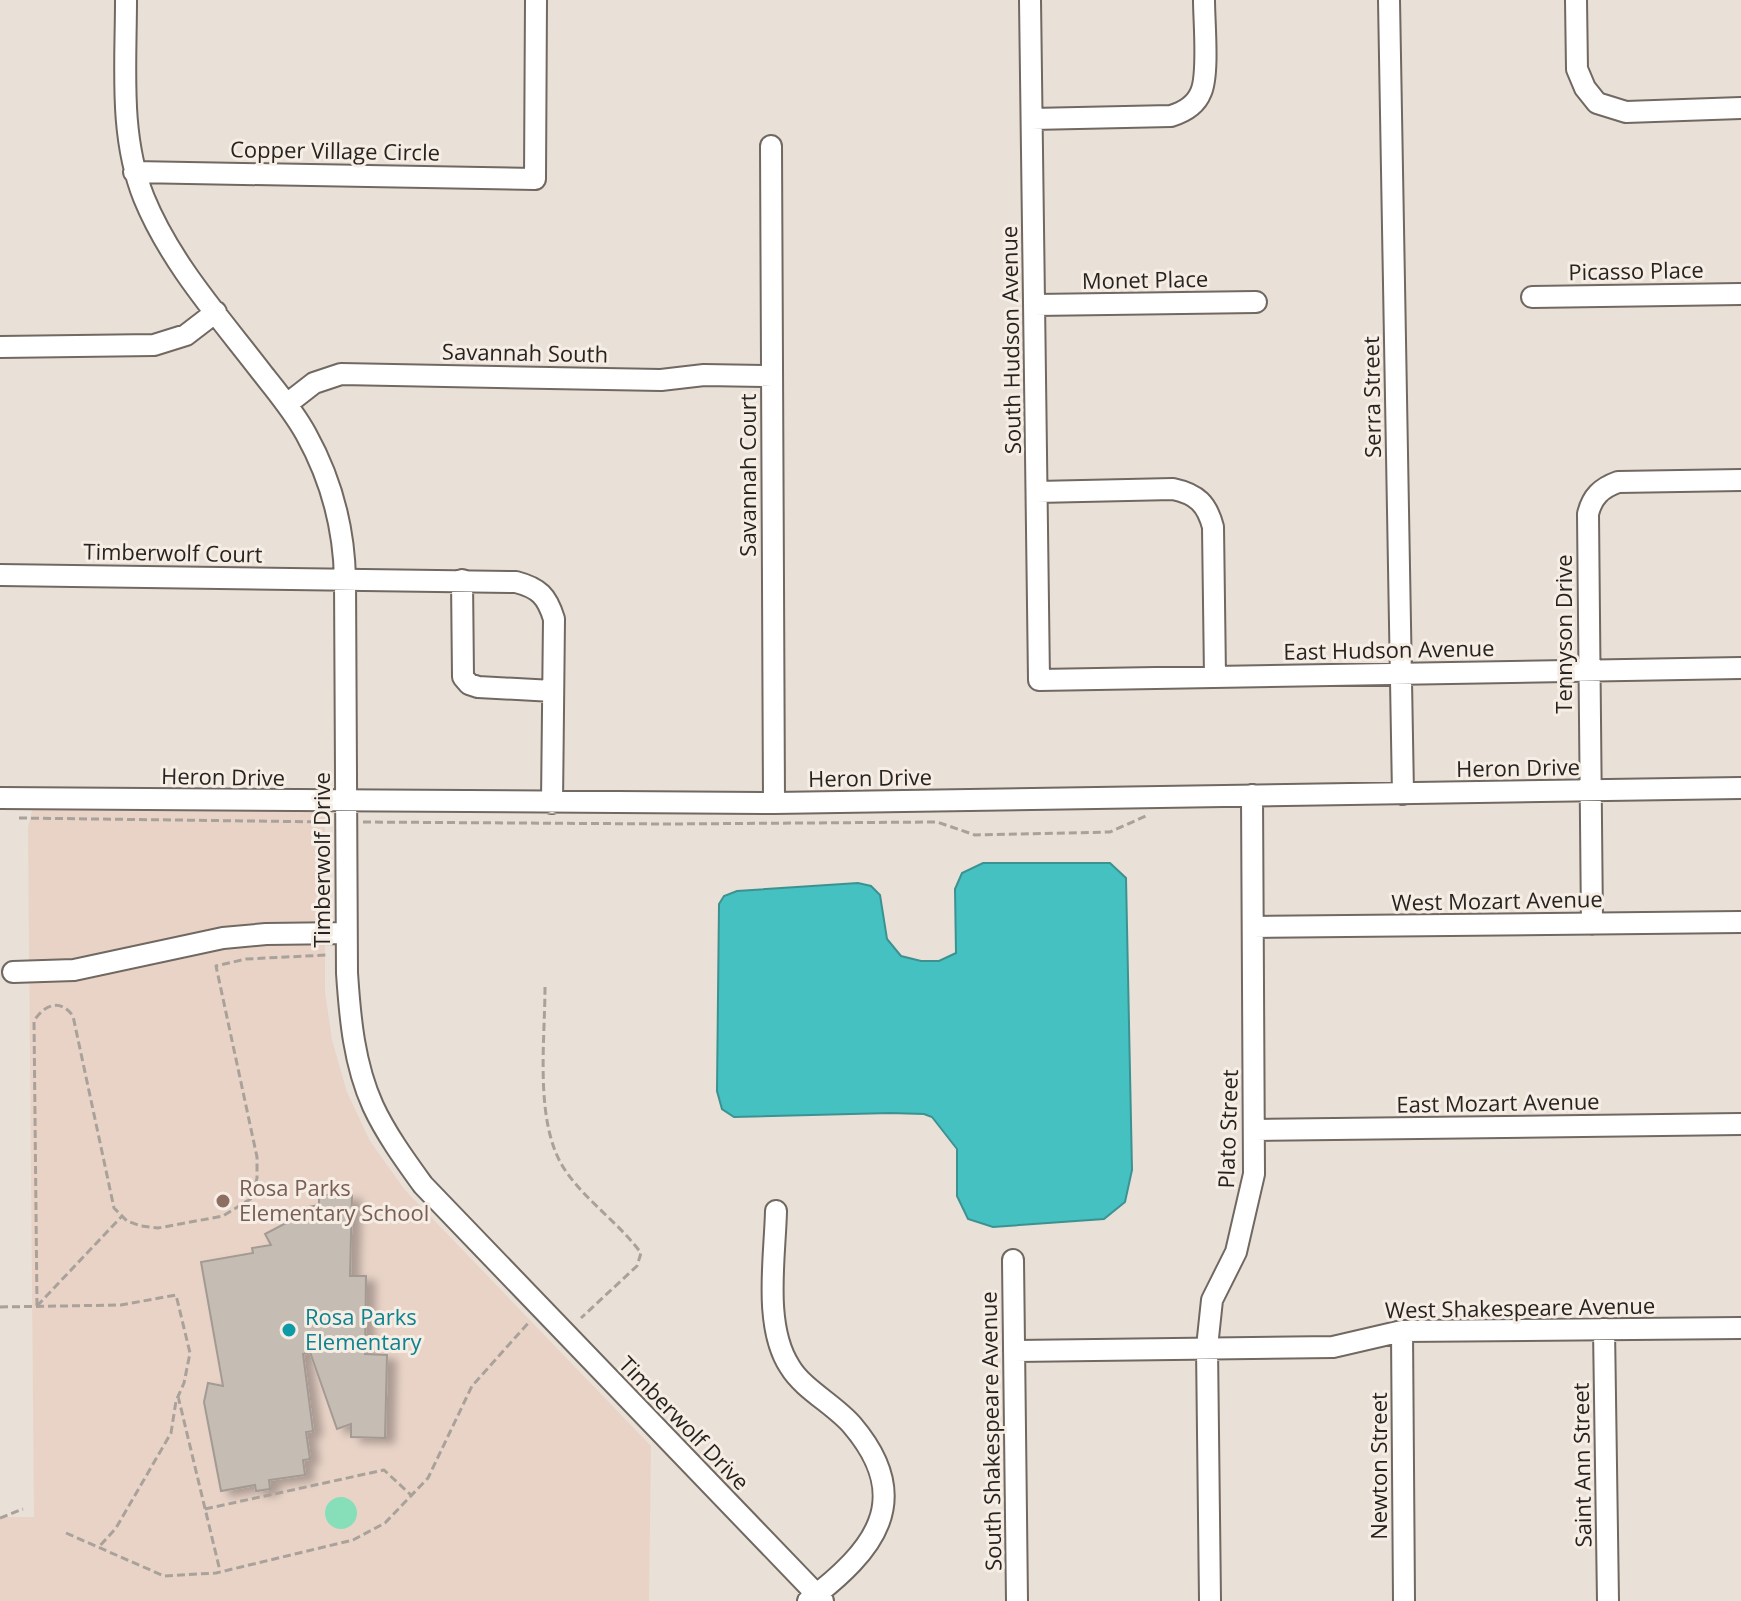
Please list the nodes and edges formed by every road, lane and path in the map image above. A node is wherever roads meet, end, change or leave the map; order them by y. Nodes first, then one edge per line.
1 (126, 0) edge
2 (536, 0) edge
3 (1030, 0) edge
4 (1204, 0) edge
5 (1389, 0) edge
6 (1576, 0) edge
7 (1741, 108) edge
8 (1032, 119) junction
9 (771, 146) dead end
10 (134, 172) junction
11 (1741, 294) edge
12 (1532, 297) dead end
13 (1256, 302) dead end
14 (1035, 305) junction
15 (216, 312) junction
16 (0, 347) edge
17 (772, 376) junction
18 (287, 404) junction
19 (1741, 480) edge
20 (1037, 492) junction
21 (0, 575) edge
22 (345, 579) junction
23 (462, 580) junction
24 (1741, 668) edge
25 (1588, 671) junction
26 (1401, 674) junction
27 (1215, 677) junction
28 (1039, 680) joint
29 (553, 691) junction
30 (1741, 788) edge
31 (1589, 790) junction
32 (1403, 794) junction
33 (1252, 795) junction
34 (0, 798) edge
35 (346, 802) junction
36 (552, 803) junction
37 (774, 803) junction
38 (12, 818) dead end
39 (327, 822) dead end
40 (1741, 922) edge
41 (1592, 924) junction
42 (1253, 927) junction
43 (346, 933) junction
44 (327, 955) dead end
45 (13, 972) dead end
46 (545, 987) dead end
47 (1741, 1124) edge
48 (1256, 1130) junction
49 (776, 1211) dead end
50 (122, 1216) junction
51 (1013, 1260) dead end
52 (37, 1306) junction
53 (0, 1307) edge
54 (581, 1318) dead end
55 (531, 1319) dead end
56 (1741, 1328) edge
57 (1604, 1329) junction
58 (1402, 1331) junction
59 (1207, 1347) junction
60 (1014, 1351) junction
61 (178, 1396) junction
62 (412, 1496) junction
63 (23, 1509) dead end
64 (205, 1509) junction
65 (0, 1518) edge
66 (66, 1533) dead end
67 (98, 1548) junction
68 (220, 1572) junction
69 (816, 1599) edge
70 (1017, 1601) edge
71 (1210, 1601) edge
72 (1404, 1601) edge
73 (1608, 1601) edge

1 - 10 street, Timberwolf Drive
2 - 10 street, Copper Village Circle
3 - 8 street, South Hudson Avenue
4 - 8 street
5 - 26 street, Serra Street
6 - 7 street
8 - 14 street, South Hudson Avenue
9 - 17 street, Savannah Court
10 - 15 street, Timberwolf Drive
11 - 12 street, Picasso Place
13 - 14 street, Monet Place
14 - 20 street, South Hudson Avenue
15 - 16 street
15 - 18 street, Timberwolf Drive
17 - 18 street, Savannah South
17 - 37 street, Savannah Court
18 - 22 street, Timberwolf Drive
19 - 25 street, Tennyson Drive
20 - 27 street
20 - 28 street, South Hudson Avenue
21 - 22 street, Timberwolf Court
22 - 23 street, Timberwolf Court
22 - 35 street, Timberwolf Drive
23 - 29 street, Timberwolf Court
23 - 29 street
24 - 25 street, East Hudson Avenue
25 - 26 street, East Hudson Avenue
25 - 31 street, Tennyson Drive
26 - 27 street, East Hudson Avenue
26 - 32 street, Serra Street
27 - 28 street, East Hudson Avenue
29 - 36 street
30 - 31 street, Heron Drive
31 - 32 street, Heron Drive
31 - 41 street, Tennyson Drive
32 - 33 street, Heron Drive
33 - 37 street, Heron Drive
33 - 42 street, Plato Street
34 - 35 street, Heron Drive
35 - 36 street, Heron Drive
35 - 43 street, Timberwolf Drive
36 - 37 street, Heron Drive
38 - 39 path
40 - 41 street, West Mozart Avenue
41 - 42 street, West Mozart Avenue
42 - 48 street, Plato Street
43 - 45 street
43 - 69 street, Timberwolf Drive
44 - 50 path
46 - 54 path
47 - 48 street, East Mozart Avenue
48 - 59 street, Plato Street
49 - 69 street
50 - 52 path
50 - 52 path
51 - 60 street, South Shakespeare Avenue
52 - 53 path
52 - 61 path
55 - 62 path
56 - 57 street, West Shakespeare Avenue
57 - 58 street, West Shakespeare Avenue
57 - 73 street, Saint Ann Street
58 - 59 street, West Shakespeare Avenue
58 - 72 street, Newton Street
59 - 60 street, West Shakespeare Avenue
59 - 71 street, Plato Street
60 - 70 street, South Shakespeare Avenue
61 - 64 path
61 - 67 path
62 - 64 path
62 - 68 path
63 - 65 path
64 - 68 path
66 - 67 path
67 - 68 path

